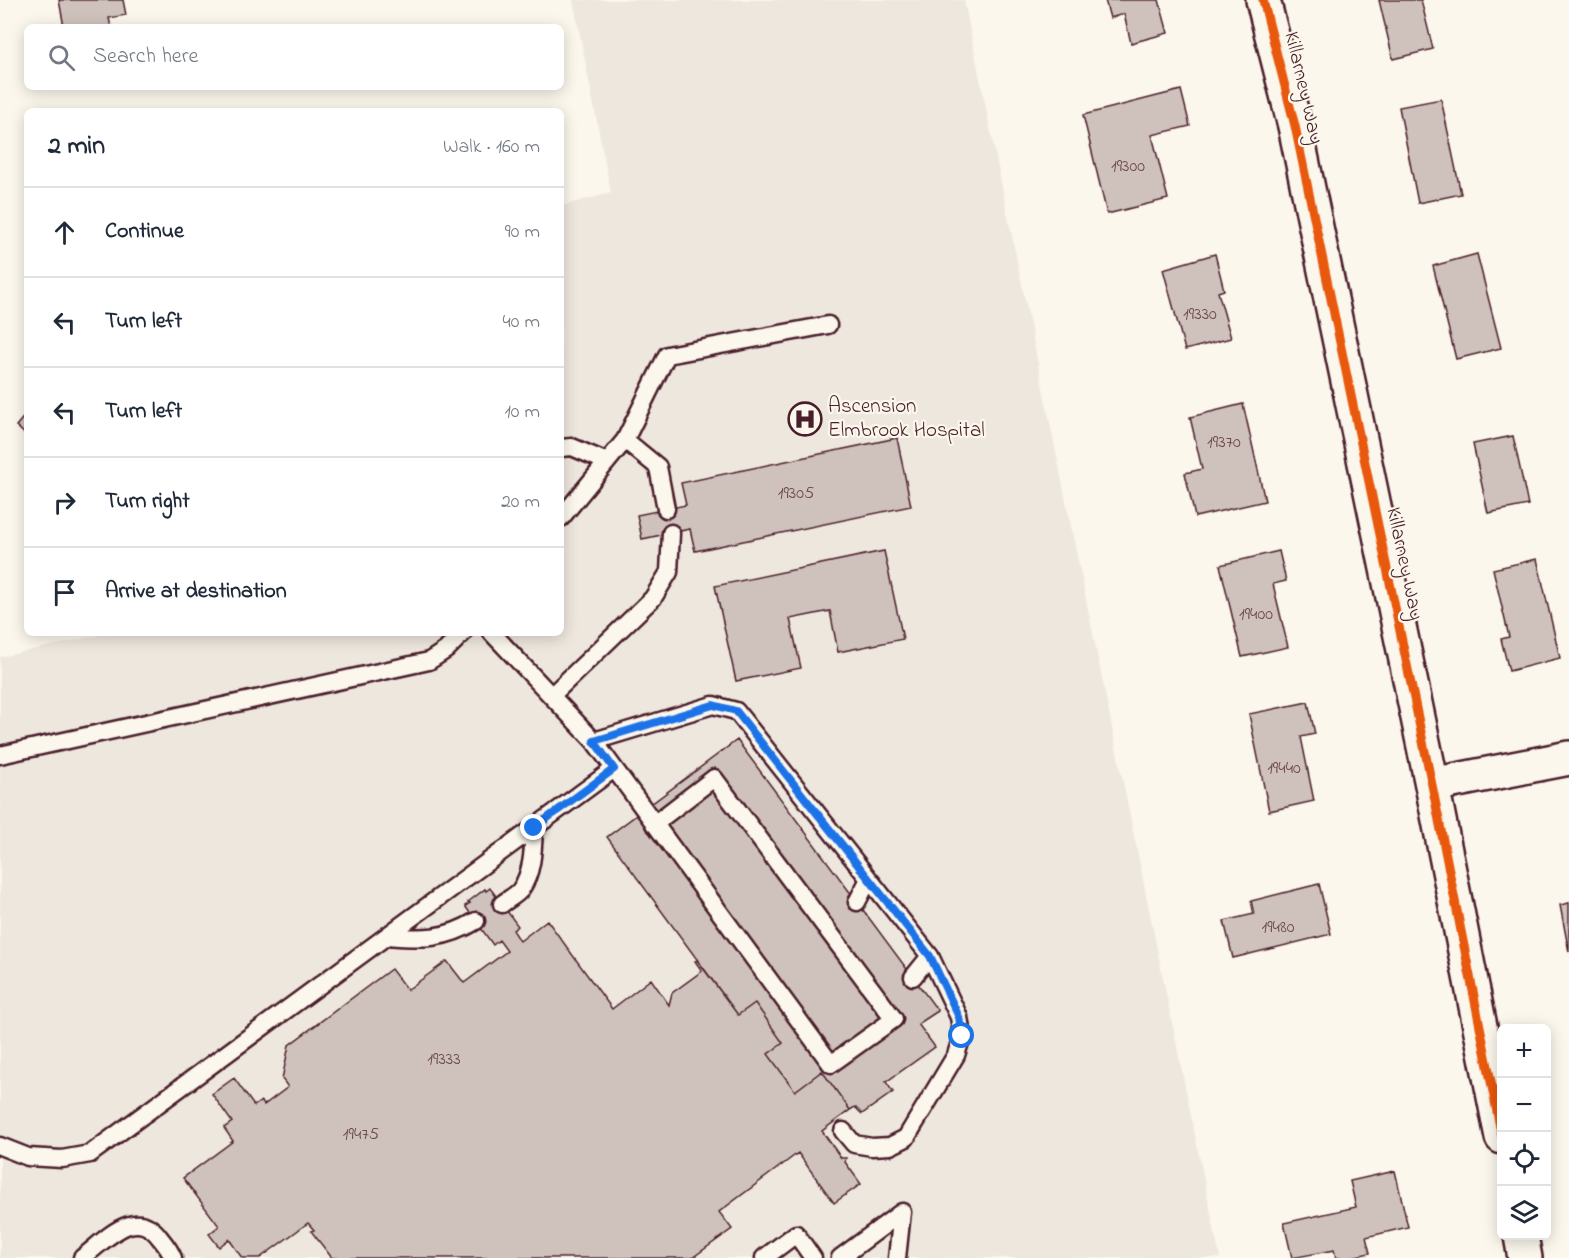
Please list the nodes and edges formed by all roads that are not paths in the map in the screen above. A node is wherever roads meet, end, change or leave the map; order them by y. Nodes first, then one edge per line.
1 (1263, 0) edge
2 (828, 325) dead end
3 (625, 440) junction
4 (564, 448) edge
5 (607, 462) junction
6 (666, 509) dead end
7 (564, 514) edge
8 (671, 533) dead end
9 (460, 636) edge
10 (495, 636) edge
11 (551, 696) junction
12 (594, 741) junction
13 (0, 755) edge
14 (1569, 758) edge
15 (614, 769) junction
16 (1432, 785) junction
17 (654, 824) junction
18 (534, 828) junction
19 (869, 879) junction
20 (857, 902) dead end
21 (502, 904) dead end
22 (476, 921) dead end
23 (387, 936) junction
24 (930, 956) junction
25 (913, 977) dead end
26 (843, 1131) dead end
27 (1501, 1132) edge
28 (0, 1146) edge
29 (1522, 1240) edge
30 (82, 1258) edge
31 (173, 1258) edge
32 (764, 1258) edge
33 (813, 1258) edge
34 (840, 1258) edge
35 (897, 1258) edge
36 (1526, 1258) edge

1 - 16 street, Killarney Way
2 - 3 lane
3 - 5 lane
3 - 6 lane
4 - 5 lane
5 - 7 lane
8 - 11 lane
9 - 13 lane
10 - 11 lane
11 - 12 lane
12 - 15 lane
12 - 19 lane
14 - 16 street
15 - 17 lane
15 - 18 lane
16 - 27 street, Killarney Way
17 - 17 lane
18 - 21 lane
18 - 23 lane
19 - 20 lane
19 - 24 lane
22 - 23 lane
23 - 28 lane
24 - 25 lane
24 - 26 lane
29 - 36 street
30 - 31 lane
32 - 33 lane
34 - 35 lane

